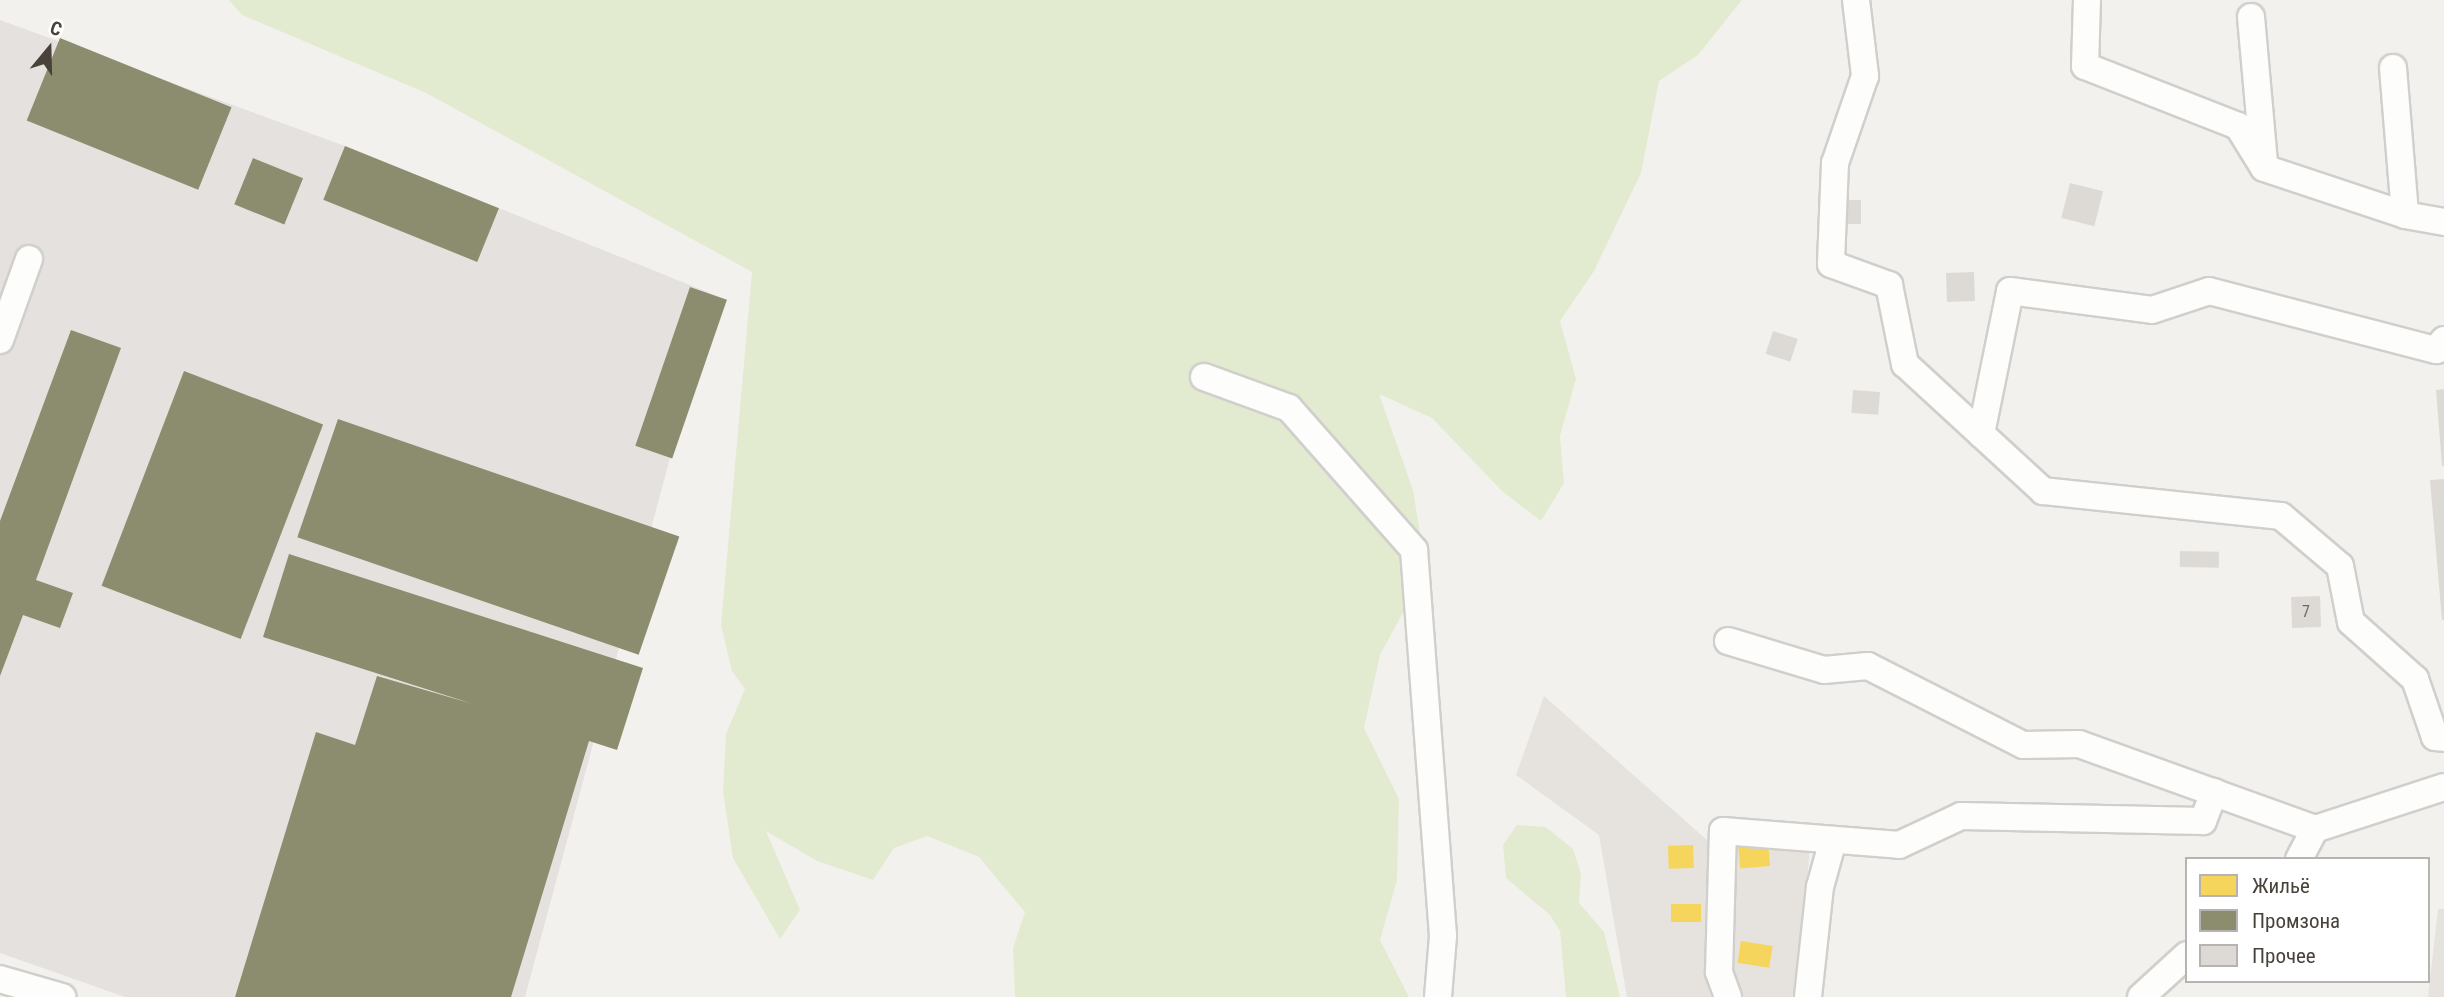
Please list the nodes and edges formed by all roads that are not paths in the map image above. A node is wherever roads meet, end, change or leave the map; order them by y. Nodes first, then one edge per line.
1 (1856, 0) edge
2 (2087, 0) edge
3 (2251, 17) dead end
4 (2393, 68) dead end
5 (2264, 167) junction
6 (2406, 215) junction
7 (2444, 222) edge
8 (29, 259) dead end
9 (0, 340) edge
10 (2444, 340) edge
11 (1203, 377) dead end
12 (1981, 434) junction
13 (1728, 641) dead end
14 (2444, 738) edge
15 (2444, 788) edge
16 (2214, 792) junction
17 (2315, 829) junction
18 (1833, 840) junction
19 (2299, 857) edge
20 (2185, 957) edge
21 (0, 979) edge
22 (62, 997) edge
23 (1438, 997) edge
24 (1728, 997) edge
25 (1808, 997) edge
26 (2141, 997) edge

1 - 12 street
2 - 5 street
3 - 5 street
4 - 6 street
5 - 6 street
6 - 7 street
8 - 9 street
10 - 12 street
11 - 23 street
12 - 14 street
13 - 16 street
15 - 17 street
16 - 17 street
16 - 18 street
17 - 19 street
18 - 24 street
18 - 25 street
20 - 26 street
21 - 22 street

